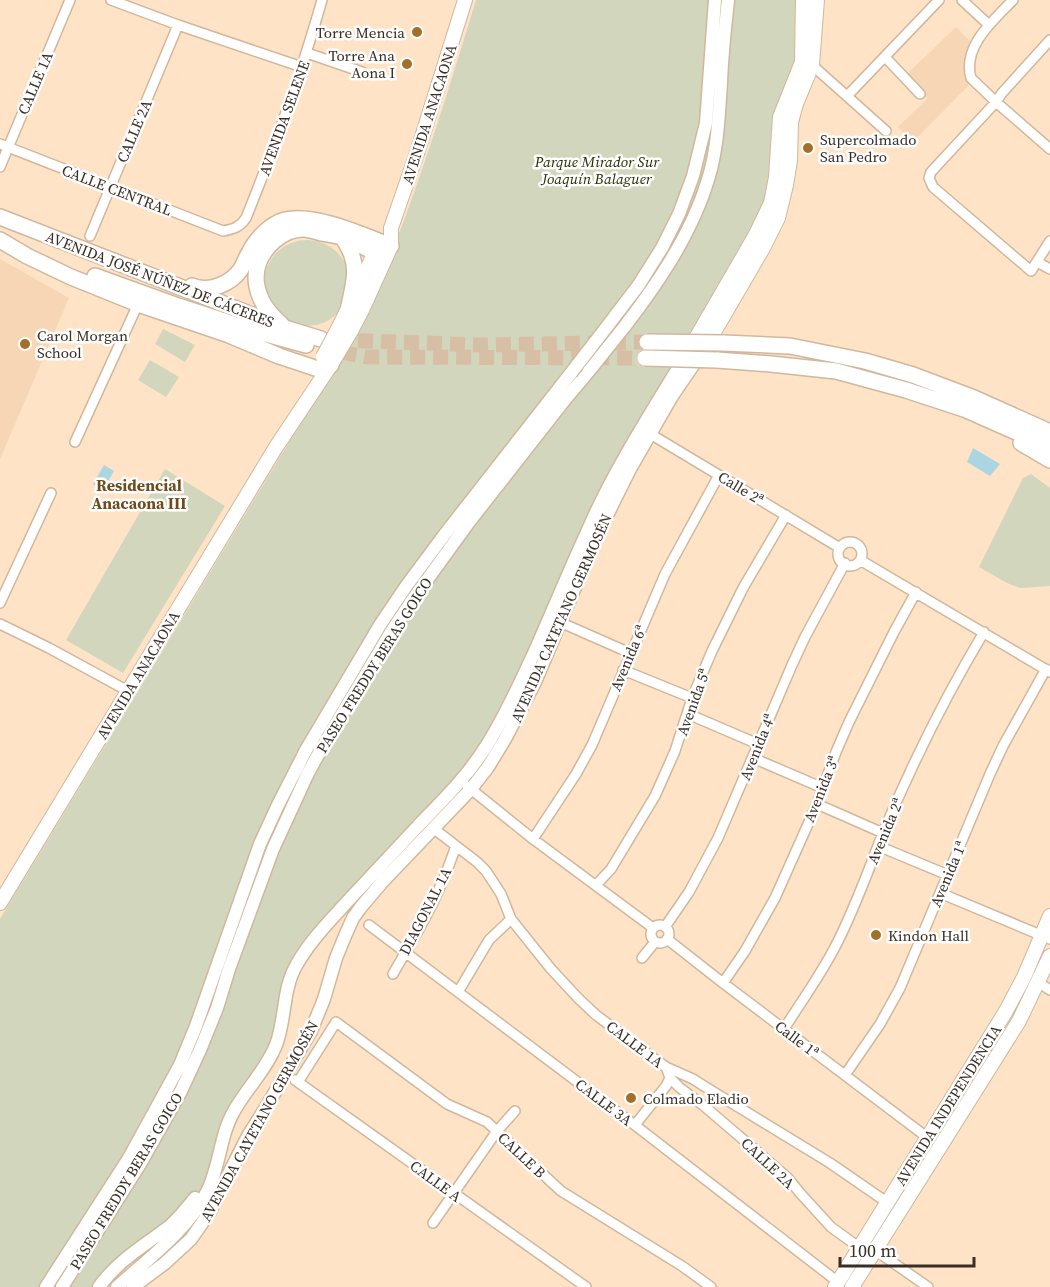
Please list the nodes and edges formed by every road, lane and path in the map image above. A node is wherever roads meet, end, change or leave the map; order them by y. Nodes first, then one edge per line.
1 (70, 0) edge
2 (111, 0) edge
3 (322, 0) edge
4 (465, 0) edge
5 (715, 0) edge
6 (728, 0) edge
7 (803, 0) edge
8 (817, 0) edge
9 (939, 0) edge
10 (962, 0) edge
11 (1013, 0) edge
12 (989, 25) junction
13 (178, 26) junction
14 (1050, 40) edge
15 (307, 53) junction
16 (885, 57) junction
17 (812, 65) junction
18 (302, 67) junction
19 (362, 72) dead end
20 (920, 94) dead end
21 (848, 95) junction
22 (996, 102) junction
23 (886, 131) dead end
24 (4, 146) edge
25 (1050, 149) edge
26 (0, 166) edge
27 (111, 187) junction
28 (1, 220) edge
29 (234, 229) joint
30 (90, 236) dead end
31 (343, 237) junction
32 (0, 240) edge
33 (1050, 241) edge
34 (383, 249) junction
35 (1036, 262) junction
36 (1050, 269) edge
37 (135, 270) junction
38 (138, 304) junction
39 (349, 306) junction
40 (346, 328) junction
41 (288, 329) junction
42 (647, 342) tunnel mouth
43 (695, 352) junction
44 (324, 357) junction
45 (645, 358) tunnel mouth
46 (974, 398) junction
47 (964, 409) junction
48 (1050, 422) edge
49 (646, 432) junction
50 (1050, 432) edge
51 (75, 442) dead end
52 (1050, 447) edge
53 (1050, 460) edge
54 (719, 475) junction
55 (51, 493) dead end
56 (786, 515) junction
57 (840, 548) junction
58 (860, 560) junction
59 (845, 563) junction
60 (916, 592) junction
61 (0, 603) edge
62 (555, 620) junction
63 (0, 624) edge
64 (984, 632) junction
65 (630, 652) junction
66 (623, 670) junction
67 (1048, 670) edge
68 (128, 691) junction
69 (692, 698) junction
70 (688, 714) junction
71 (758, 744) junction
72 (753, 758) junction
73 (461, 781) junction
74 (823, 788) junction
75 (471, 789) junction
76 (817, 804) junction
77 (433, 828) junction
78 (883, 833) junction
79 (533, 839) junction
80 (456, 846) junction
81 (878, 846) junction
82 (948, 875) junction
83 (596, 885) junction
84 (940, 894) junction
85 (0, 903) edge
86 (1050, 916) edge
87 (511, 919) junction
88 (369, 925) dead end
89 (665, 927) junction
90 (653, 928) junction
91 (1046, 937) edge
92 (667, 939) junction
93 (655, 942) junction
94 (405, 951) junction
95 (1050, 956) edge
96 (642, 958) dead end
97 (393, 974) dead end
98 (723, 983) junction
99 (1044, 986) edge
100 (458, 992) junction
101 (784, 1029) junction
102 (666, 1067) junction
103 (285, 1074) junction
104 (845, 1075) junction
105 (670, 1078) junction
106 (298, 1082) junction
107 (515, 1111) dead end
108 (636, 1126) junction
109 (497, 1131) junction
110 (928, 1138) junction
111 (219, 1158) junction
112 (454, 1194) junction
113 (888, 1203) junction
114 (433, 1223) dead end
115 (860, 1248) junction
116 (875, 1250) junction
117 (837, 1284) edge
118 (46, 1287) edge
119 (62, 1287) edge
120 (99, 1287) edge
121 (117, 1287) edge
122 (133, 1287) edge
123 (586, 1287) edge
124 (711, 1287) edge
125 (852, 1287) edge
126 (928, 1287) edge

1 - 24 street, CALLE 1A
2 - 13 street
3 - 15 street, AVENIDA SELENE
4 - 34 main road, AVENIDA ANACAONA
5 - 118 street, PASEO FREDDY BERAS GOICO, bridge
6 - 119 street, PASEO FREDDY BERAS GOICO, bridge
7 - 43 main road
8 - 17 main road
9 - 16 street
10 - 12 street
11 - 12 street
12 - 22 street
13 - 18 street
13 - 27 street, CALLE 2A
14 - 22 street
15 - 18 street, AVENIDA SELENE
15 - 19 street
16 - 20 street
16 - 21 street
17 - 21 street
17 - 43 main road
18 - 29 street, AVENIDA SELENE
21 - 23 street
22 - 25 street
22 - 35 street
24 - 26 street, CALLE 1A
24 - 27 street, CALLE CENTRAL
27 - 29 street, CALLE CENTRAL
27 - 30 street, CALLE 2A
28 - 37 main road, AVENIDA JOSÉ NÚÑEZ DE CÁCERES
31 - 34 main road
31 - 39 main road
31 - 41 main road
32 - 38 main road
32 - 44 main road, AVENIDA JOSÉ NÚÑEZ DE CÁCERES
33 - 35 street
34 - 37 main road
34 - 39 main road, AVENIDA ANACAONA
34 - 40 main road, AVENIDA ANACAONA
35 - 36 street
37 - 41 main road, AVENIDA JOSÉ NÚÑEZ DE CÁCERES
38 - 44 main road
38 - 51 street
39 - 40 main road, AVENIDA ANACAONA
40 - 44 main road, AVENIDA ANACAONA, bridge
41 - 44 main road, AVENIDA JOSÉ NÚÑEZ DE CÁCERES
42 - 46 main road, bridge
43 - 49 street, AVENIDA CAYETANO GERMOSÉN
44 - 68 main road, AVENIDA ANACAONA
45 - 47 main road, bridge
46 - 48 main road
46 - 50 main road
47 - 52 main road
47 - 53 main road
49 - 54 street, Calle 2ª
49 - 62 street, AVENIDA CAYETANO GERMOSÉN
54 - 56 street, Calle 2ª
54 - 65 street, Avenida 6ª
55 - 61 street
56 - 57 street, Calle 2ª
56 - 69 street, Avenida 5ª
57 - 58 street
57 - 59 street
58 - 59 street
58 - 60 street
59 - 71 street, Avenida 4ª
60 - 64 street
60 - 74 street, Avenida 3ª
62 - 65 street
62 - 73 street, AVENIDA CAYETANO GERMOSÉN
62 - 75 street, AVENIDA CAYETANO GERMOSÉN
63 - 68 street
64 - 67 street
64 - 78 street, Avenida 2ª
65 - 66 street, Avenida 6ª
66 - 69 street
66 - 79 street, Avenida 6ª
67 - 82 street, Avenida 1ª
68 - 85 main road, AVENIDA ANACAONA
69 - 70 street, Avenida 5ª
70 - 71 street
70 - 83 street, Avenida 5ª
71 - 72 street, Avenida 4ª
72 - 74 street
72 - 89 street, Avenida 4ª
73 - 75 street
73 - 111 street, AVENIDA CAYETANO GERMOSÉN
74 - 76 street, Avenida 3ª
75 - 77 street, AVENIDA CAYETANO GERMOSÉN
75 - 79 street
76 - 78 street
76 - 98 street, Avenida 3ª
77 - 80 street, CALLE 1A
77 - 103 street, AVENIDA CAYETANO GERMOSÉN
78 - 81 street, Avenida 2ª
79 - 83 street
80 - 87 street, CALLE 1A
80 - 94 street, DIAGONAL 1A
81 - 82 street
81 - 101 street, Avenida 2ª
82 - 84 street, Avenida 1ª
83 - 90 street
84 - 91 street
84 - 104 street, Avenida 1ª
86 - 91 main road, AVENIDA INDEPENDENCIA
87 - 100 street
87 - 102 street, CALLE 1A
88 - 94 street, CALLE 3A
89 - 90 street
89 - 92 street
90 - 93 street
91 - 110 main road, AVENIDA INDEPENDENCIA
92 - 93 street
92 - 98 street, Calle 1ª
93 - 96 street
94 - 97 street, DIAGONAL 1A
94 - 100 street, CALLE 3A
95 - 99 main road, AVENIDA INDEPENDENCIA
98 - 101 street, Calle 1ª
99 - 116 main road, AVENIDA INDEPENDENCIA
100 - 108 street, CALLE 3A
101 - 104 street, Calle 1ª
102 - 105 street, CALLE 2A
102 - 113 street, CALLE 1A
103 - 106 street, CALLE A
103 - 122 street, AVENIDA CAYETANO GERMOSÉN
104 - 110 street, Calle 1ª
105 - 108 street
105 - 115 street, CALLE 2A
106 - 109 street, CALLE B
106 - 112 street, CALLE A
107 - 109 street
108 - 117 street, CALLE 3A
109 - 112 street
109 - 124 street, CALLE B
110 - 113 main road, AVENIDA INDEPENDENCIA
111 - 120 street, AVENIDA CAYETANO GERMOSÉN
111 - 121 street, AVENIDA CAYETANO GERMOSÉN
112 - 114 street
112 - 123 street, CALLE A
113 - 115 main road, AVENIDA INDEPENDENCIA
115 - 116 street, CALLE 2A
115 - 117 main road, AVENIDA INDEPENDENCIA
116 - 125 main road, AVENIDA INDEPENDENCIA
116 - 126 street

